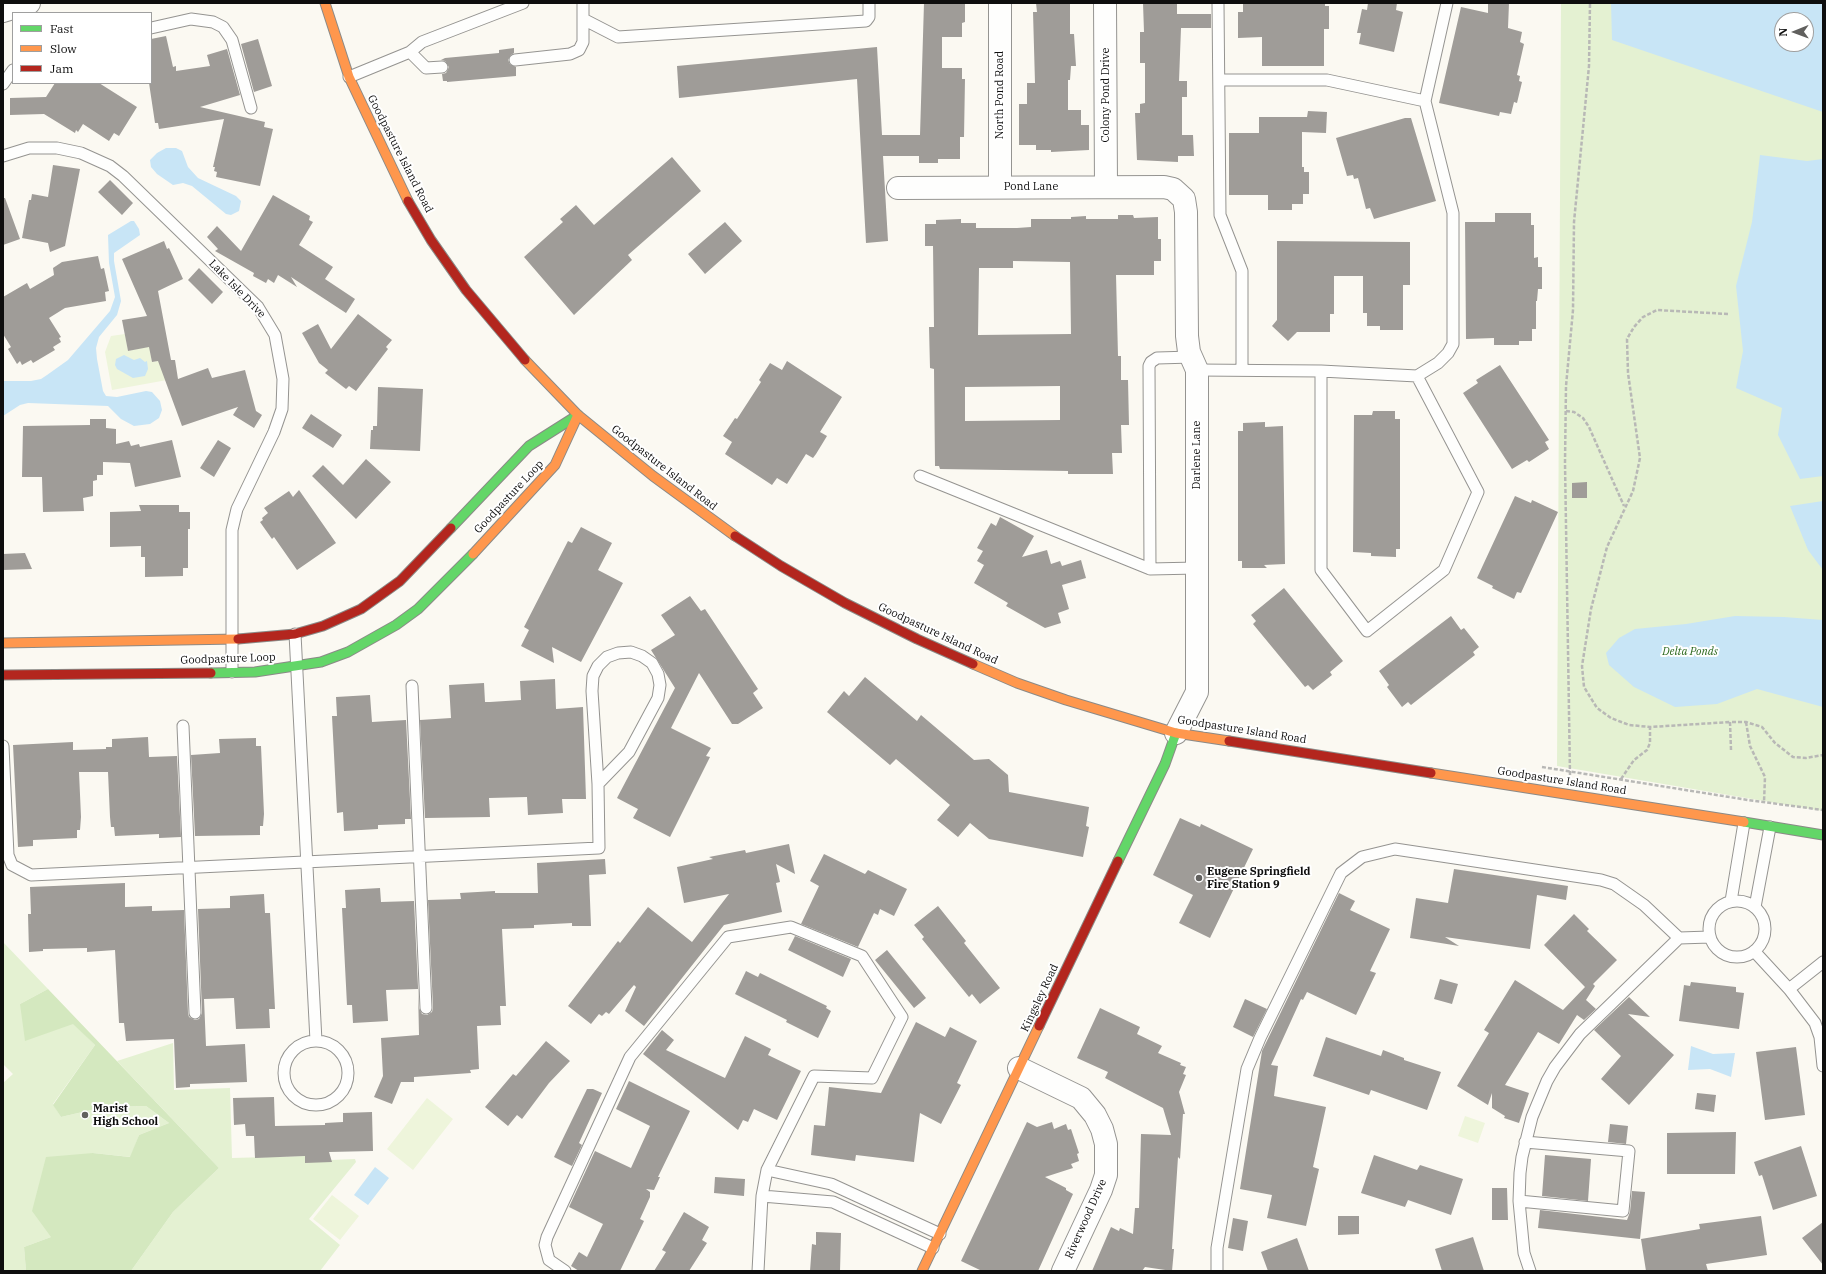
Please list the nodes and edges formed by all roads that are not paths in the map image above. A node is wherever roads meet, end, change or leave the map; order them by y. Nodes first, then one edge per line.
1 (29, 3) edge
2 (325, 3) edge
3 (523, 3) edge
4 (583, 3) edge
5 (869, 3) edge
6 (1000, 3) edge
7 (1105, 3) edge
8 (1218, 3) edge
9 (1447, 3) edge
10 (3, 11) edge
11 (583, 19) junction
12 (152, 28) edge
13 (410, 52) junction
14 (515, 60) dead end
15 (442, 67) dead end
16 (12, 71) edge
17 (349, 77) junction
18 (1218, 80) junction
19 (3, 84) edge
20 (1424, 101) junction
21 (251, 108) dead end
22 (3, 154) edge
23 (1000, 187) junction
24 (1106, 187) junction
25 (1164, 187) joint
26 (898, 188) dead end
27 (1194, 363) junction
28 (1242, 370) junction
29 (1321, 371) junction
30 (1417, 376) junction
31 (578, 415) junction
32 (920, 476) dead end
33 (1197, 568) junction
34 (1150, 569) junction
35 (295, 634) junction
36 (232, 640) junction
37 (3, 643) edge
38 (297, 667) junction
39 (232, 672) junction
40 (3, 675) edge
41 (412, 686) dead end
42 (183, 726) dead end
43 (1176, 733) junction
44 (3, 746) edge
45 (598, 784) junction
46 (1744, 823) junction
47 (1770, 828) junction
48 (1823, 835) edge
49 (420, 856) junction
50 (307, 863) junction
51 (190, 868) junction
52 (1731, 901) junction
53 (1755, 907) junction
54 (1710, 937) junction
55 (1679, 938) junction
56 (1754, 951) junction
57 (1823, 962) edge
58 (1789, 989) junction
59 (426, 1008) dead end
60 (195, 1013) dead end
61 (316, 1041) junction
62 (1823, 1066) edge
63 (1020, 1068) junction
64 (1525, 1142) junction
65 (767, 1170) junction
66 (762, 1196) junction
67 (1519, 1201) junction
68 (940, 1234) junction
69 (933, 1248) junction
70 (564, 1271) edge
71 (758, 1271) edge
72 (922, 1271) edge
73 (1063, 1271) edge
74 (1217, 1271) edge
75 (1530, 1271) edge

1 - 10 street
2 - 17 street, Goodpasture Island Road
3 - 13 lane
4 - 11 lane
5 - 11 lane
6 - 23 street, North Pond Road
7 - 24 street, Colony Pond Drive
8 - 18 lane
9 - 20 lane
11 - 14 lane
12 - 21 lane
13 - 15 lane
13 - 17 lane
16 - 19 lane
17 - 31 street, Goodpasture Island Road
18 - 20 lane
18 - 28 lane
20 - 30 lane
22 - 36 lane, Lake Isle Drive
23 - 24 street, Pond Lane
23 - 26 street, Pond Lane
24 - 25 street, Pond Lane
25 - 27 street, Darlene Lane
27 - 28 lane
27 - 33 street, Darlene Lane
27 - 34 lane
28 - 29 lane
29 - 30 lane
29 - 30 lane
31 - 35 street, Goodpasture Loop
31 - 38 street, Goodpasture Loop
31 - 43 street, Goodpasture Island Road
32 - 34 lane
33 - 34 lane
33 - 43 street, Darlene Lane
35 - 36 street, Goodpasture Loop
35 - 38 lane
36 - 37 street, Goodpasture Loop
36 - 39 lane, Lake Isle Drive
38 - 39 street, Goodpasture Loop
38 - 50 lane
39 - 40 street, Goodpasture Loop
41 - 49 lane
42 - 51 lane
43 - 46 street, Goodpasture Island Road
43 - 63 street, Kingsley Road
44 - 51 lane
45 - 45 lane
45 - 49 lane
46 - 47 street, Goodpasture Island Road
46 - 52 lane
47 - 48 street, Goodpasture Island Road
47 - 53 lane
49 - 50 lane
49 - 59 lane
50 - 51 lane
50 - 61 lane
51 - 60 lane
52 - 53 lane
52 - 54 lane
53 - 56 lane
54 - 55 lane
54 - 56 lane
55 - 64 lane
55 - 74 lane
56 - 58 lane
57 - 58 lane
58 - 62 lane
61 - 61 lane
63 - 68 street, Kingsley Road
63 - 73 street, Riverwood Drive
64 - 67 lane
64 - 67 lane
65 - 66 lane
65 - 68 lane
65 - 70 lane
66 - 69 lane
66 - 71 lane
67 - 75 lane
68 - 69 street, Kingsley Road
69 - 72 street, Kingsley Road

